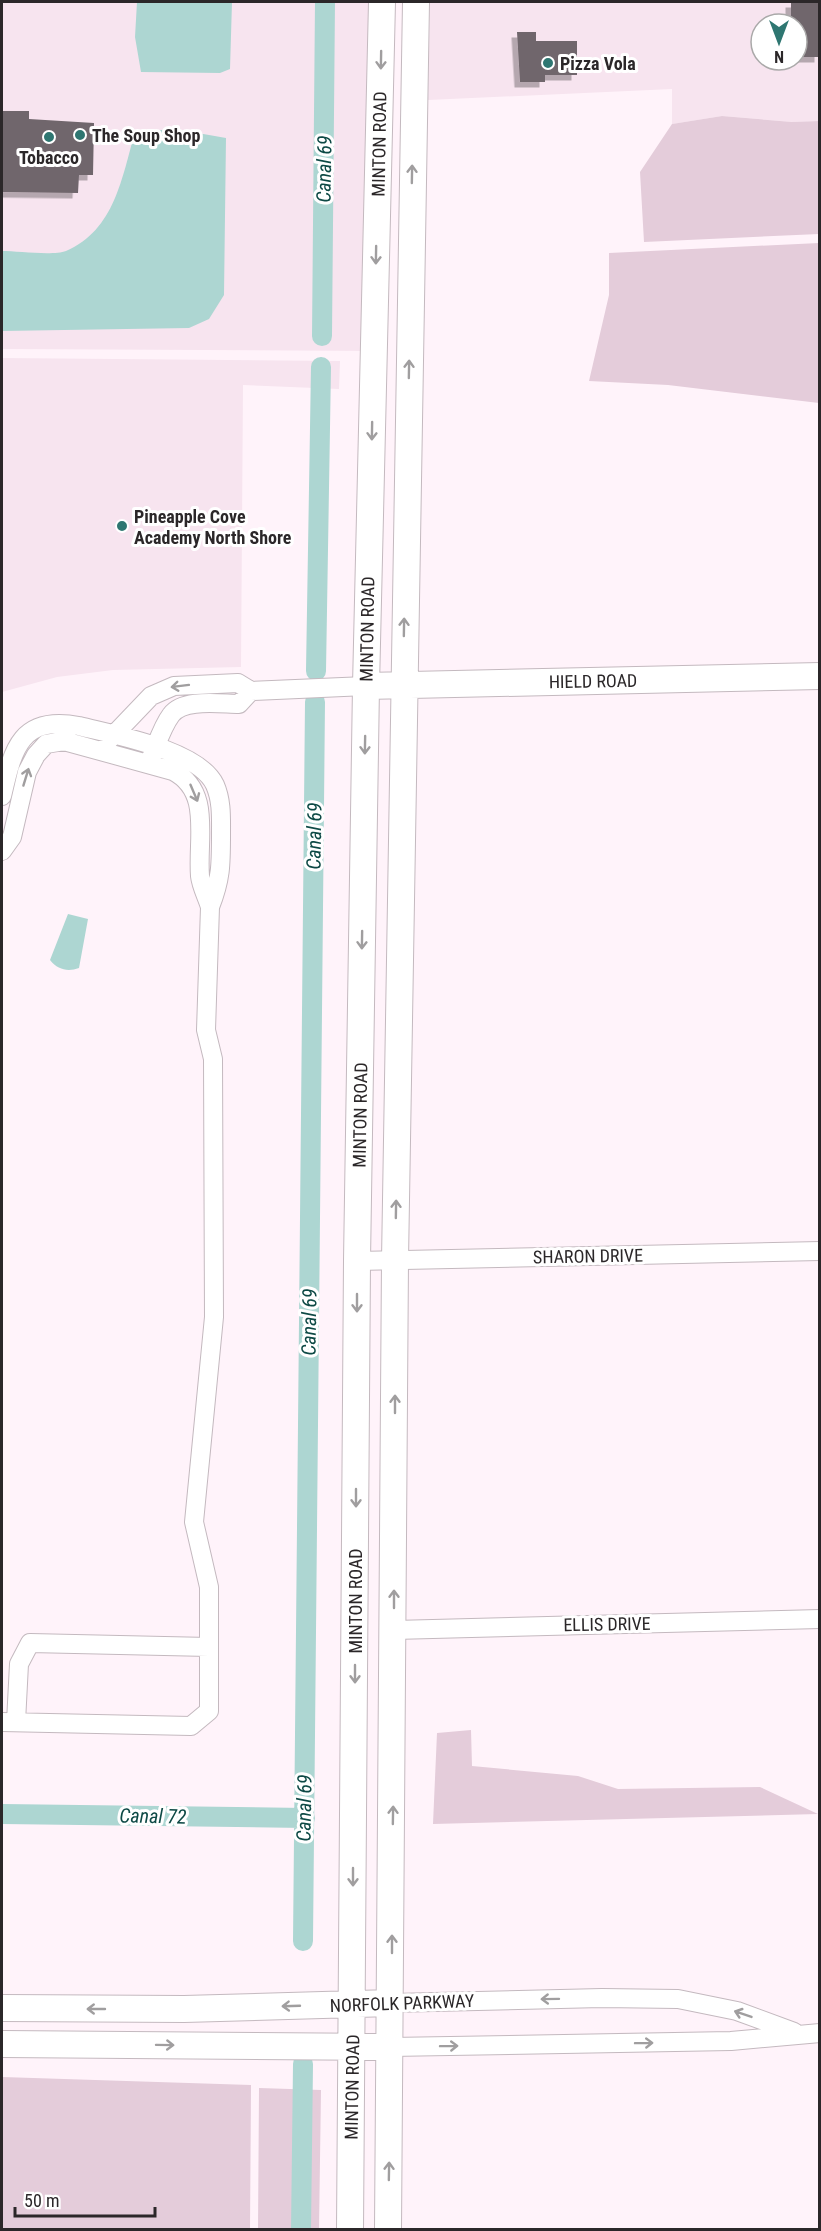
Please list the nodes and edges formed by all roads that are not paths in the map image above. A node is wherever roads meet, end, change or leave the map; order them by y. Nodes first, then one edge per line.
1 (382, 2) edge
2 (416, 2) edge
3 (374, 351) junction
4 (407, 486) junction
5 (819, 676) edge
6 (403, 686) junction
7 (366, 687) junction
8 (251, 691) junction
9 (114, 735) junction
10 (99, 751) junction
11 (152, 757) junction
12 (2, 796) edge
13 (9, 813) edge
14 (2, 851) edge
15 (200, 860) junction
16 (221, 860) junction
17 (210, 907) junction
18 (819, 1251) edge
19 (395, 1260) junction
20 (357, 1261) junction
21 (819, 1619) edge
22 (394, 1629) junction
23 (209, 1647) junction
24 (9, 1722) edge
25 (391, 2003) junction
26 (352, 2004) junction
27 (2, 2008) edge
28 (819, 2033) edge
29 (798, 2034) junction
30 (2, 2044) edge
31 (352, 2047) junction
32 (390, 2047) junction
33 (350, 2229) edge
34 (388, 2229) edge

1 -> 3 main road, MINTON ROAD
4 -> 2 main road, MINTON ROAD
3 - 4 main road
3 -> 7 main road, MINTON ROAD
6 -> 4 main road, MINTON ROAD
5 - 6 main road, HIELD ROAD
6 - 7 main road, HIELD ROAD
19 -> 6 main road, MINTON ROAD
7 - 8 street
7 -> 20 main road, MINTON ROAD
8 -> 9 street
8 - 11 street
9 - 10 street
9 - 11 street
9 - 12 street
10 - 11 street
13 -> 10 street
11 -> 15 street
11 - 16 street
13 - 14 street
15 - 16 street
15 - 17 street
16 - 17 street
17 - 23 street
18 - 19 street, SHARON DRIVE
19 - 20 street, SHARON DRIVE
22 -> 19 main road, MINTON ROAD
20 -> 26 main road, MINTON ROAD
21 - 22 street, ELLIS DRIVE
25 -> 22 main road, MINTON ROAD
23 - 24 street
23 - 24 street
25 - 26 main road, NORFOLK PARKWAY
29 -> 25 street, NORFOLK PARKWAY
25 - 32 main road, MINTON ROAD
26 -> 27 main road, NORFOLK PARKWAY
26 - 31 main road, MINTON ROAD
28 - 29 street, NORFOLK PARKWAY
32 -> 29 street, NORFOLK PARKWAY
30 -> 31 main road, NORFOLK PARKWAY
31 - 32 main road, NORFOLK PARKWAY
31 - 33 main road, MINTON ROAD
34 -> 32 main road, MINTON ROAD

